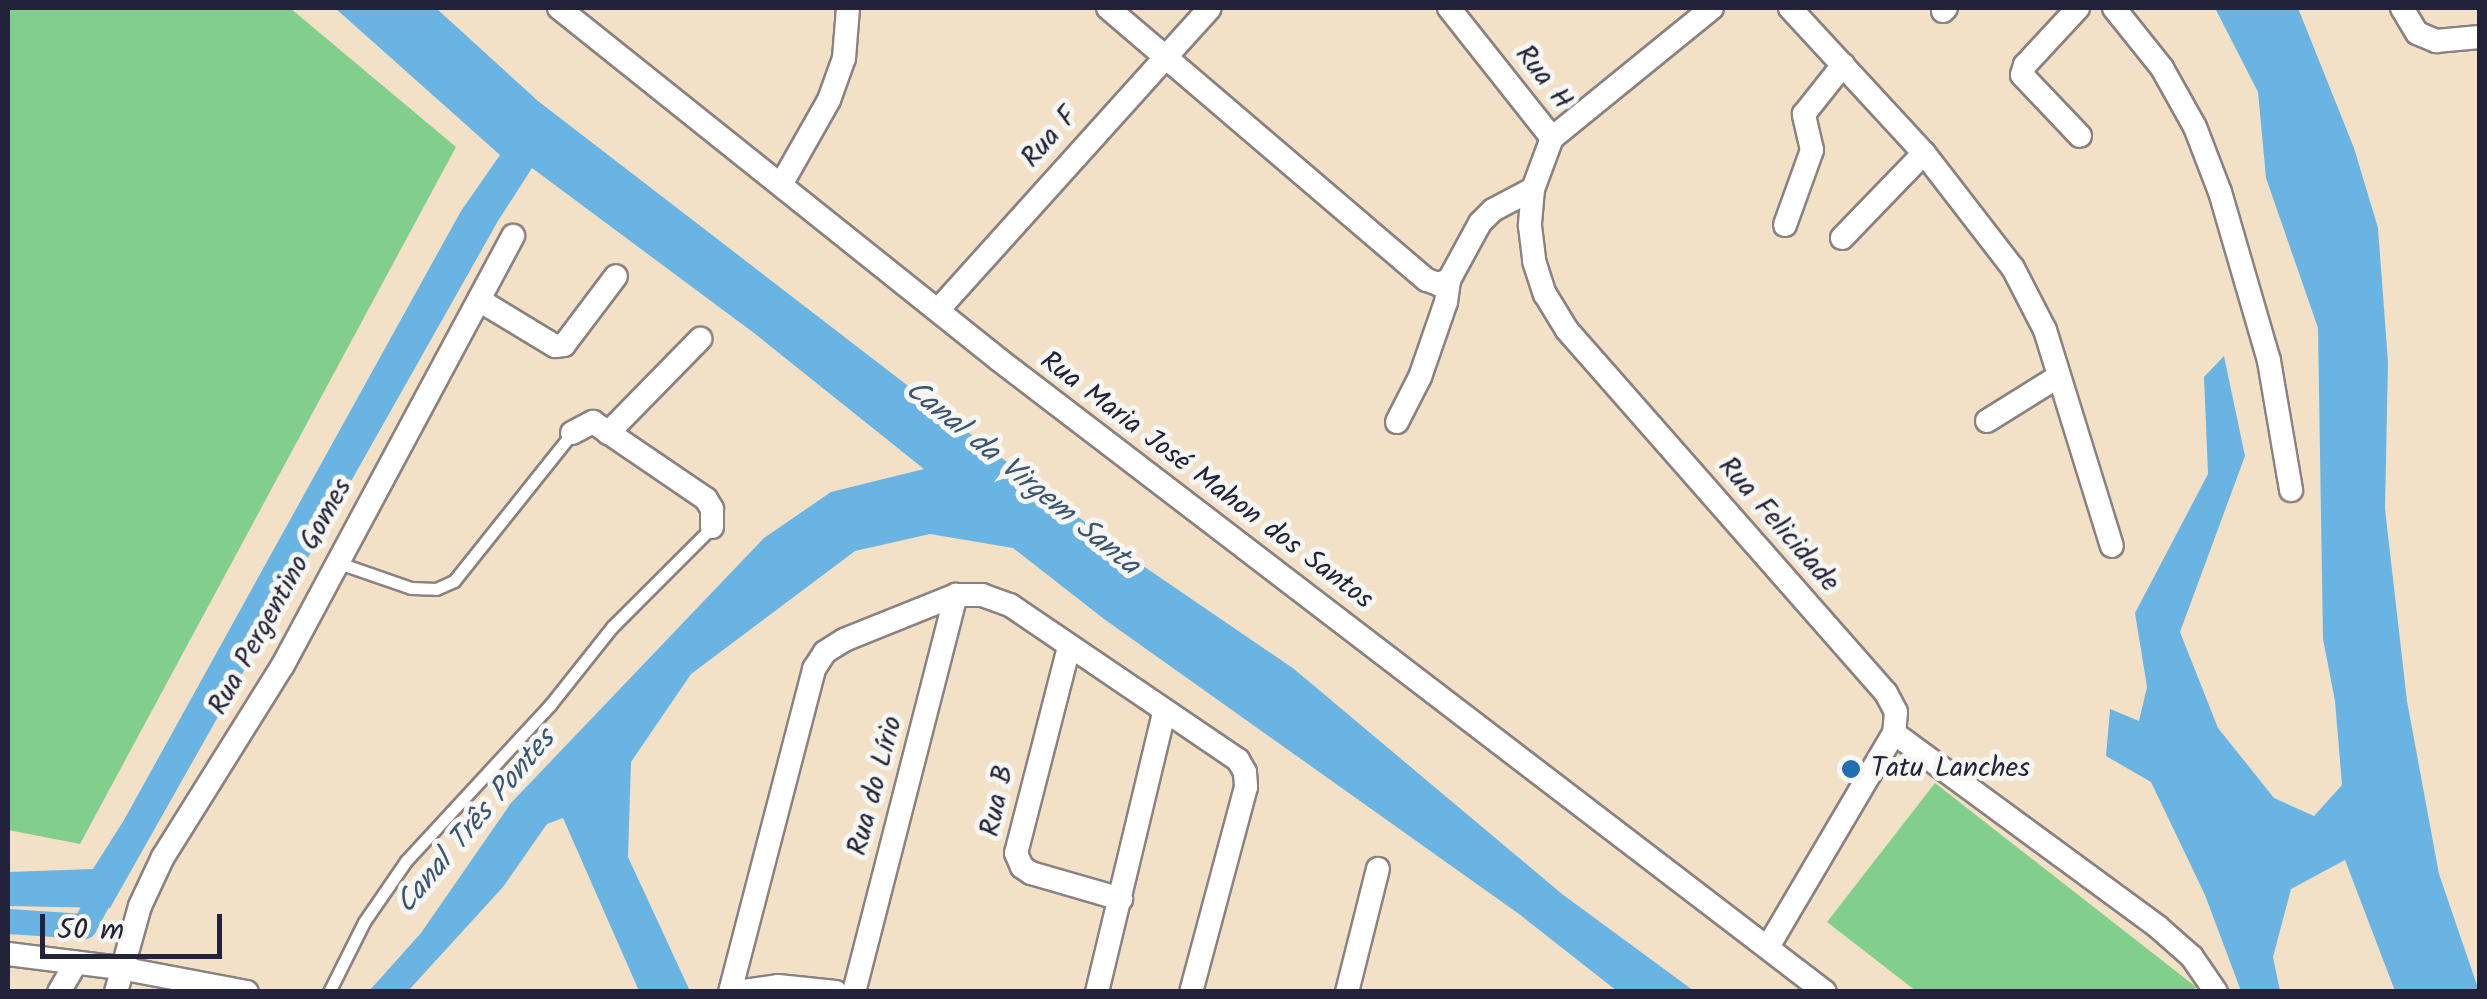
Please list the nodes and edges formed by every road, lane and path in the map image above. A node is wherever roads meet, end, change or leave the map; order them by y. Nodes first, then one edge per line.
1 (559, 8) edge
2 (848, 8) edge
3 (1108, 8) edge
4 (1210, 8) edge
5 (1449, 8) edge
6 (1712, 8) edge
7 (1790, 8) edge
8 (2078, 8) edge
9 (2114, 8) edge
10 (2402, 8) edge
11 (2480, 37) edge
12 (1164, 54) junction
13 (1843, 65) junction
14 (2080, 136) dead end
15 (1552, 138) junction
16 (1924, 153) junction
17 (782, 182) junction
18 (1533, 189) junction
19 (1785, 224) dead end
20 (513, 236) dead end
21 (1842, 238) dead end
22 (616, 276) dead end
23 (1448, 280) junction
24 (478, 300) junction
25 (938, 310) junction
26 (700, 339) dead end
27 (2059, 376) junction
28 (1987, 421) dead end
29 (1397, 422) dead end
30 (572, 433) joint
31 (608, 433) junction
32 (2290, 490) dead end
33 (712, 526) joint
34 (2112, 546) dead end
35 (336, 562) junction
36 (956, 595) junction
37 (1068, 647) junction
38 (1164, 712) junction
39 (1894, 734) junction
40 (1378, 868) dead end
41 (1121, 899) junction
42 (1768, 947) junction
43 (8, 954) edge
44 (76, 962) junction
45 (120, 968) junction
46 (59, 992) edge
47 (116, 992) edge
48 (247, 992) edge
49 (329, 992) edge
50 (730, 992) edge
51 (737, 992) edge
52 (836, 992) edge
53 (854, 992) edge
54 (1097, 992) edge
55 (1191, 992) edge
56 (1348, 992) edge
57 (1825, 992) edge
58 (2216, 992) edge

1 - 17 street, Rua Maria José Mahon dos Santos
2 - 17 street
3 - 12 street
4 - 12 street, Rua F
5 - 15 street, Rua H
6 - 15 street
7 - 13 street
8 - 14 street
9 - 32 street
10 - 11 street
12 - 23 street
12 - 25 street, Rua F
13 - 16 street
13 - 19 street
15 - 18 street, Rua Felicidade
16 - 21 street
16 - 27 street
17 - 25 street, Rua Maria José Mahon dos Santos
18 - 23 street
18 - 39 street, Rua Felicidade
20 - 24 street, Rua Pergentino Gomes
22 - 24 street
23 - 29 street
24 - 35 street, Rua Pergentino Gomes
25 - 42 street, Rua Maria José Mahon dos Santos
26 - 31 street
27 - 28 street
27 - 34 street
30 - 31 street
30 - 35 lane
31 - 33 street
33 - 49 lane
35 - 45 street, Rua Pergentino Gomes
36 - 37 street
36 - 50 street
36 - 53 street, Rua do Lírio
37 - 38 street
37 - 41 street, Rua B
38 - 41 street
38 - 55 street
39 - 42 street
39 - 58 street
40 - 56 street
41 - 54 street
42 - 57 street, Rua Maria José Mahon dos Santos
43 - 44 street
44 - 45 street
44 - 46 street
45 - 47 street, Rua Pergentino Gomes
45 - 48 street
51 - 52 street

